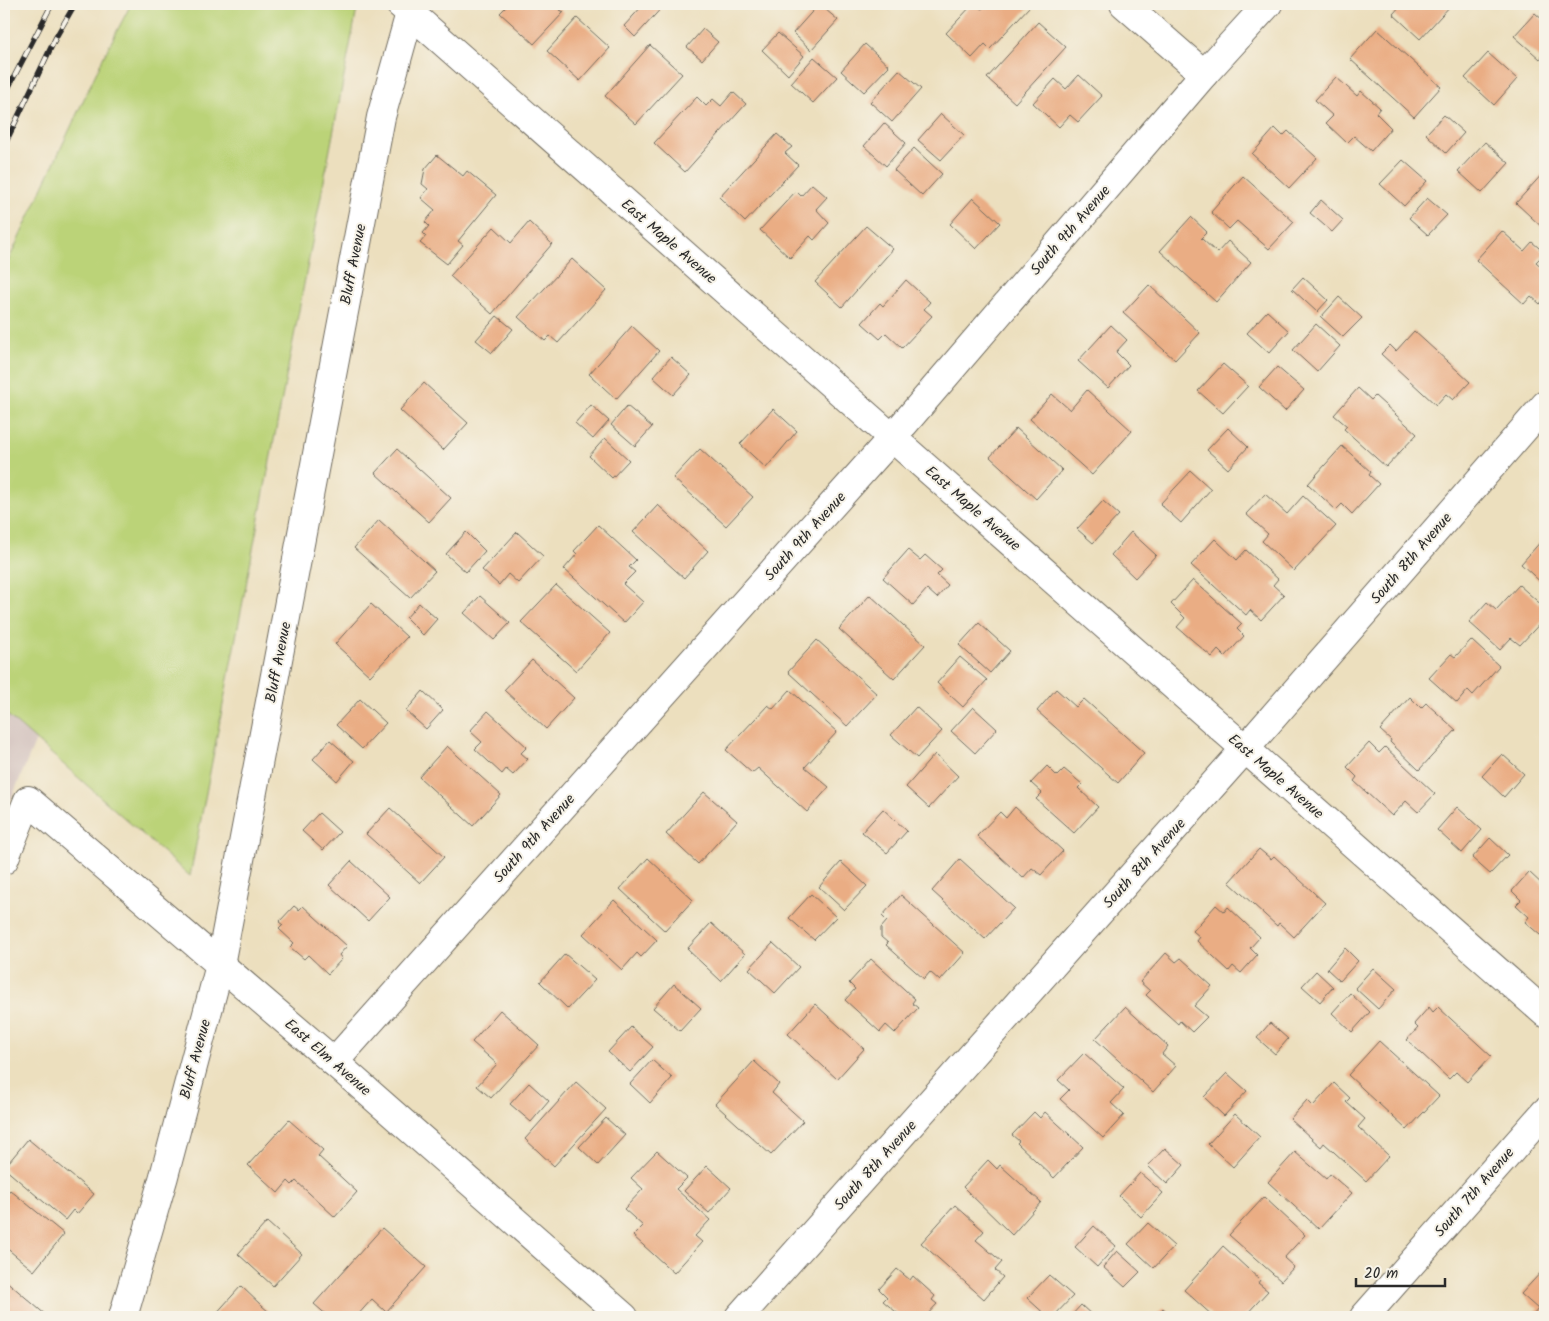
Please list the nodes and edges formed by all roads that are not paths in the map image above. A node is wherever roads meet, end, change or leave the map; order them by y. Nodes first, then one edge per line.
1 (1124, 4) edge
2 (1268, 4) edge
3 (408, 7) edge
4 (1204, 74) junction
5 (1545, 405) edge
6 (892, 438) junction
7 (1245, 749) junction
8 (4, 860) edge
9 (220, 965) junction
10 (1545, 1013) edge
11 (334, 1062) junction
12 (1545, 1112) edge
13 (123, 1317) edge
14 (624, 1317) edge
15 (739, 1317) edge
16 (1364, 1317) edge

1 - 4 street
2 - 4 street, South 9th Avenue
3 - 6 street, East Maple Avenue
3 - 9 street, Bluff Avenue
4 - 6 street, South 9th Avenue
5 - 7 street, South 8th Avenue
6 - 7 street, East Maple Avenue
6 - 11 street, South 9th Avenue
7 - 10 street, East Maple Avenue
7 - 15 street, South 8th Avenue
8 - 9 street, East Elm Avenue
9 - 11 street, East Elm Avenue
9 - 13 street, Bluff Avenue
11 - 14 street, East Elm Avenue
12 - 16 street, South 7th Avenue

